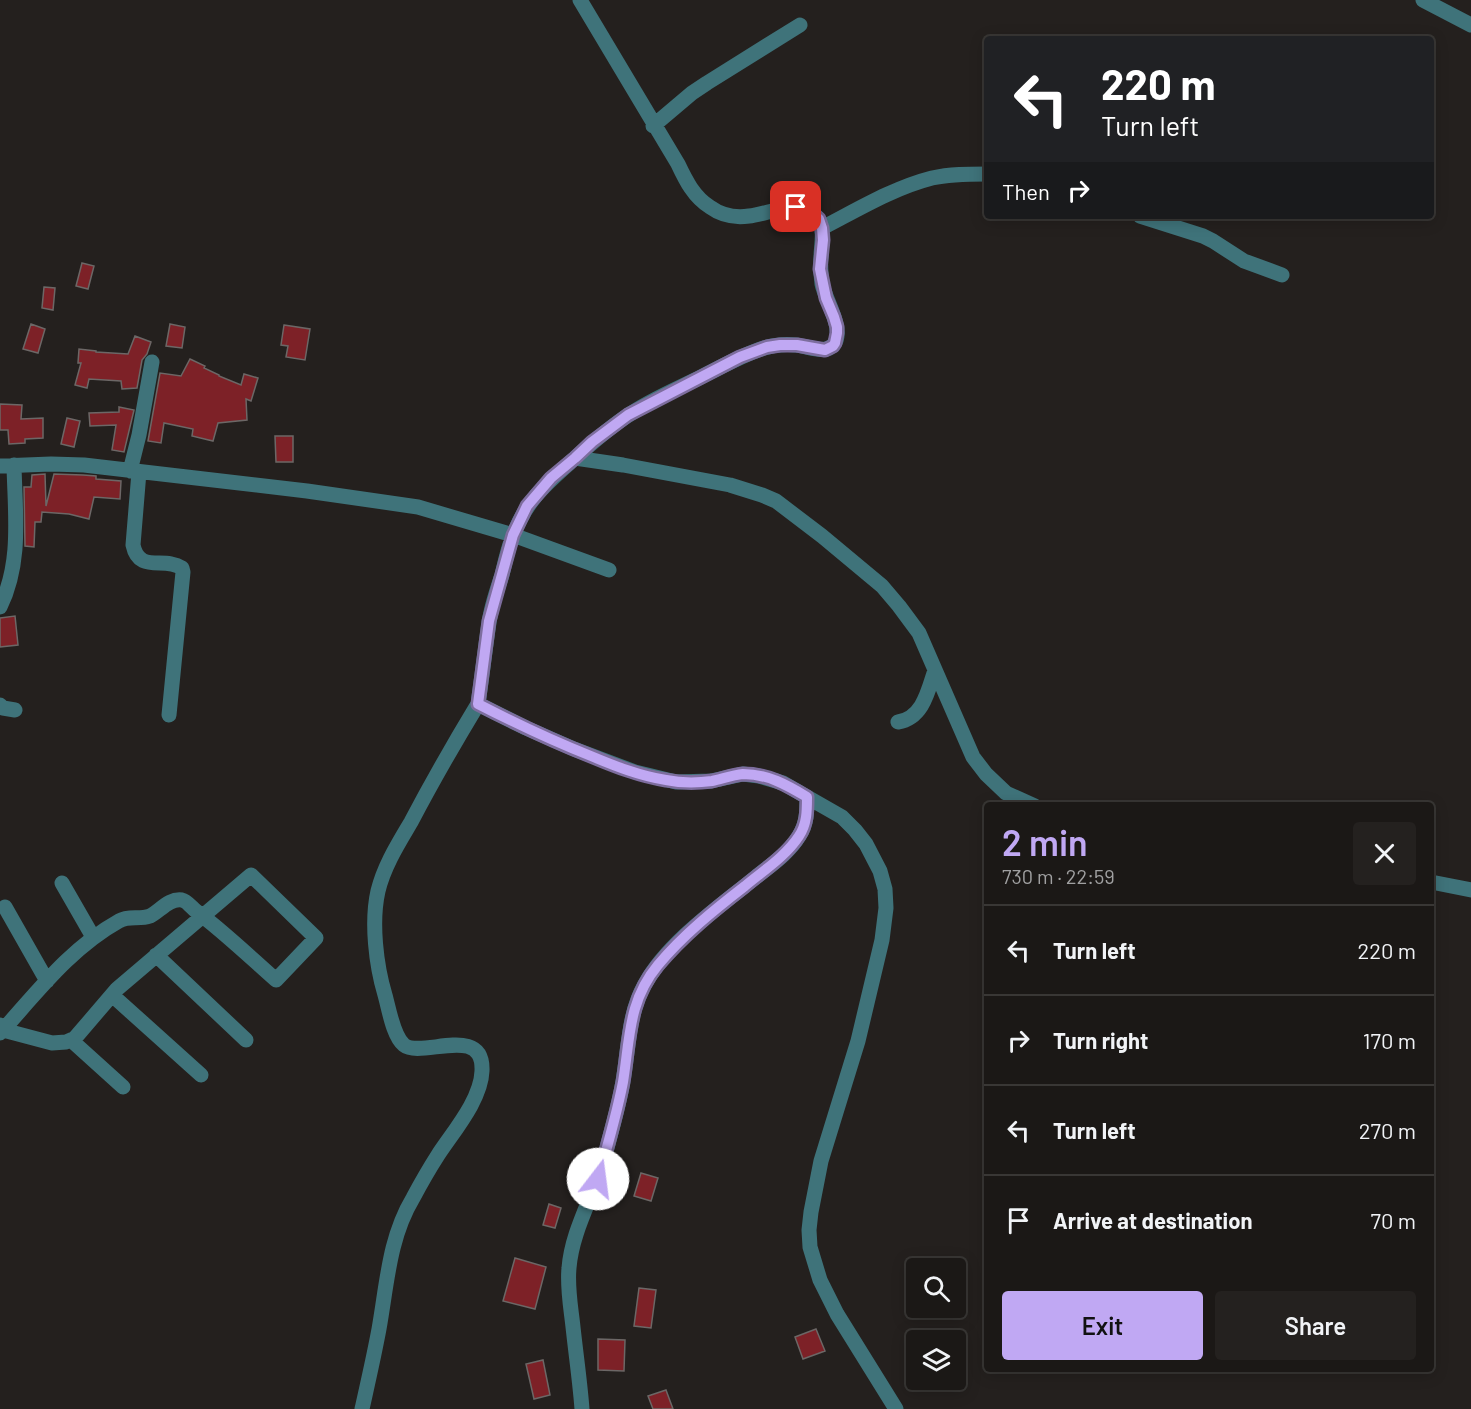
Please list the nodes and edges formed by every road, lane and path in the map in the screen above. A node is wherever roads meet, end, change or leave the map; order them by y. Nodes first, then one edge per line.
1 (580, 0) edge
2 (1423, 0) edge
3 (800, 25) dead end
4 (1471, 25) edge
5 (653, 126) junction
6 (984, 174) edge
7 (1149, 219) edge
8 (822, 228) junction
9 (1282, 275) dead end
10 (152, 362) dead end
11 (575, 458) junction
12 (7, 466) edge
13 (135, 472) junction
14 (513, 535) junction
15 (609, 570) dead end
16 (0, 607) edge
17 (935, 670) junction
18 (478, 704) junction
19 (0, 705) edge
20 (15, 710) dead end
21 (169, 715) dead end
22 (898, 722) dead end
23 (807, 797) junction
24 (1026, 802) edge
25 (62, 883) dead end
26 (1434, 883) edge
27 (1471, 890) edge
28 (5, 907) dead end
29 (203, 916) junction
30 (93, 937) junction
31 (156, 956) junction
32 (47, 981) junction
33 (112, 995) junction
34 (1, 1029) edge
35 (71, 1040) junction
36 (246, 1040) dead end
37 (201, 1075) dead end
38 (123, 1087) dead end
39 (362, 1409) edge
40 (582, 1409) edge
41 (896, 1409) edge

1 - 5 street
2 - 4 street
3 - 5 street
5 - 8 street
6 - 8 street
7 - 9 street
8 - 11 street
10 - 13 street
11 - 14 street
11 - 17 street
12 - 13 street
12 - 16 street
13 - 14 street
13 - 21 street
14 - 15 street
14 - 18 street
17 - 22 street
17 - 24 street
18 - 23 street
18 - 39 street
19 - 20 street
23 - 40 street
23 - 41 street
25 - 30 street
26 - 27 street
28 - 32 street
29 - 29 street
29 - 30 street
29 - 31 street
30 - 32 street
31 - 33 street
31 - 36 street
32 - 34 street
33 - 35 street
33 - 37 street
34 - 35 street
35 - 38 street

